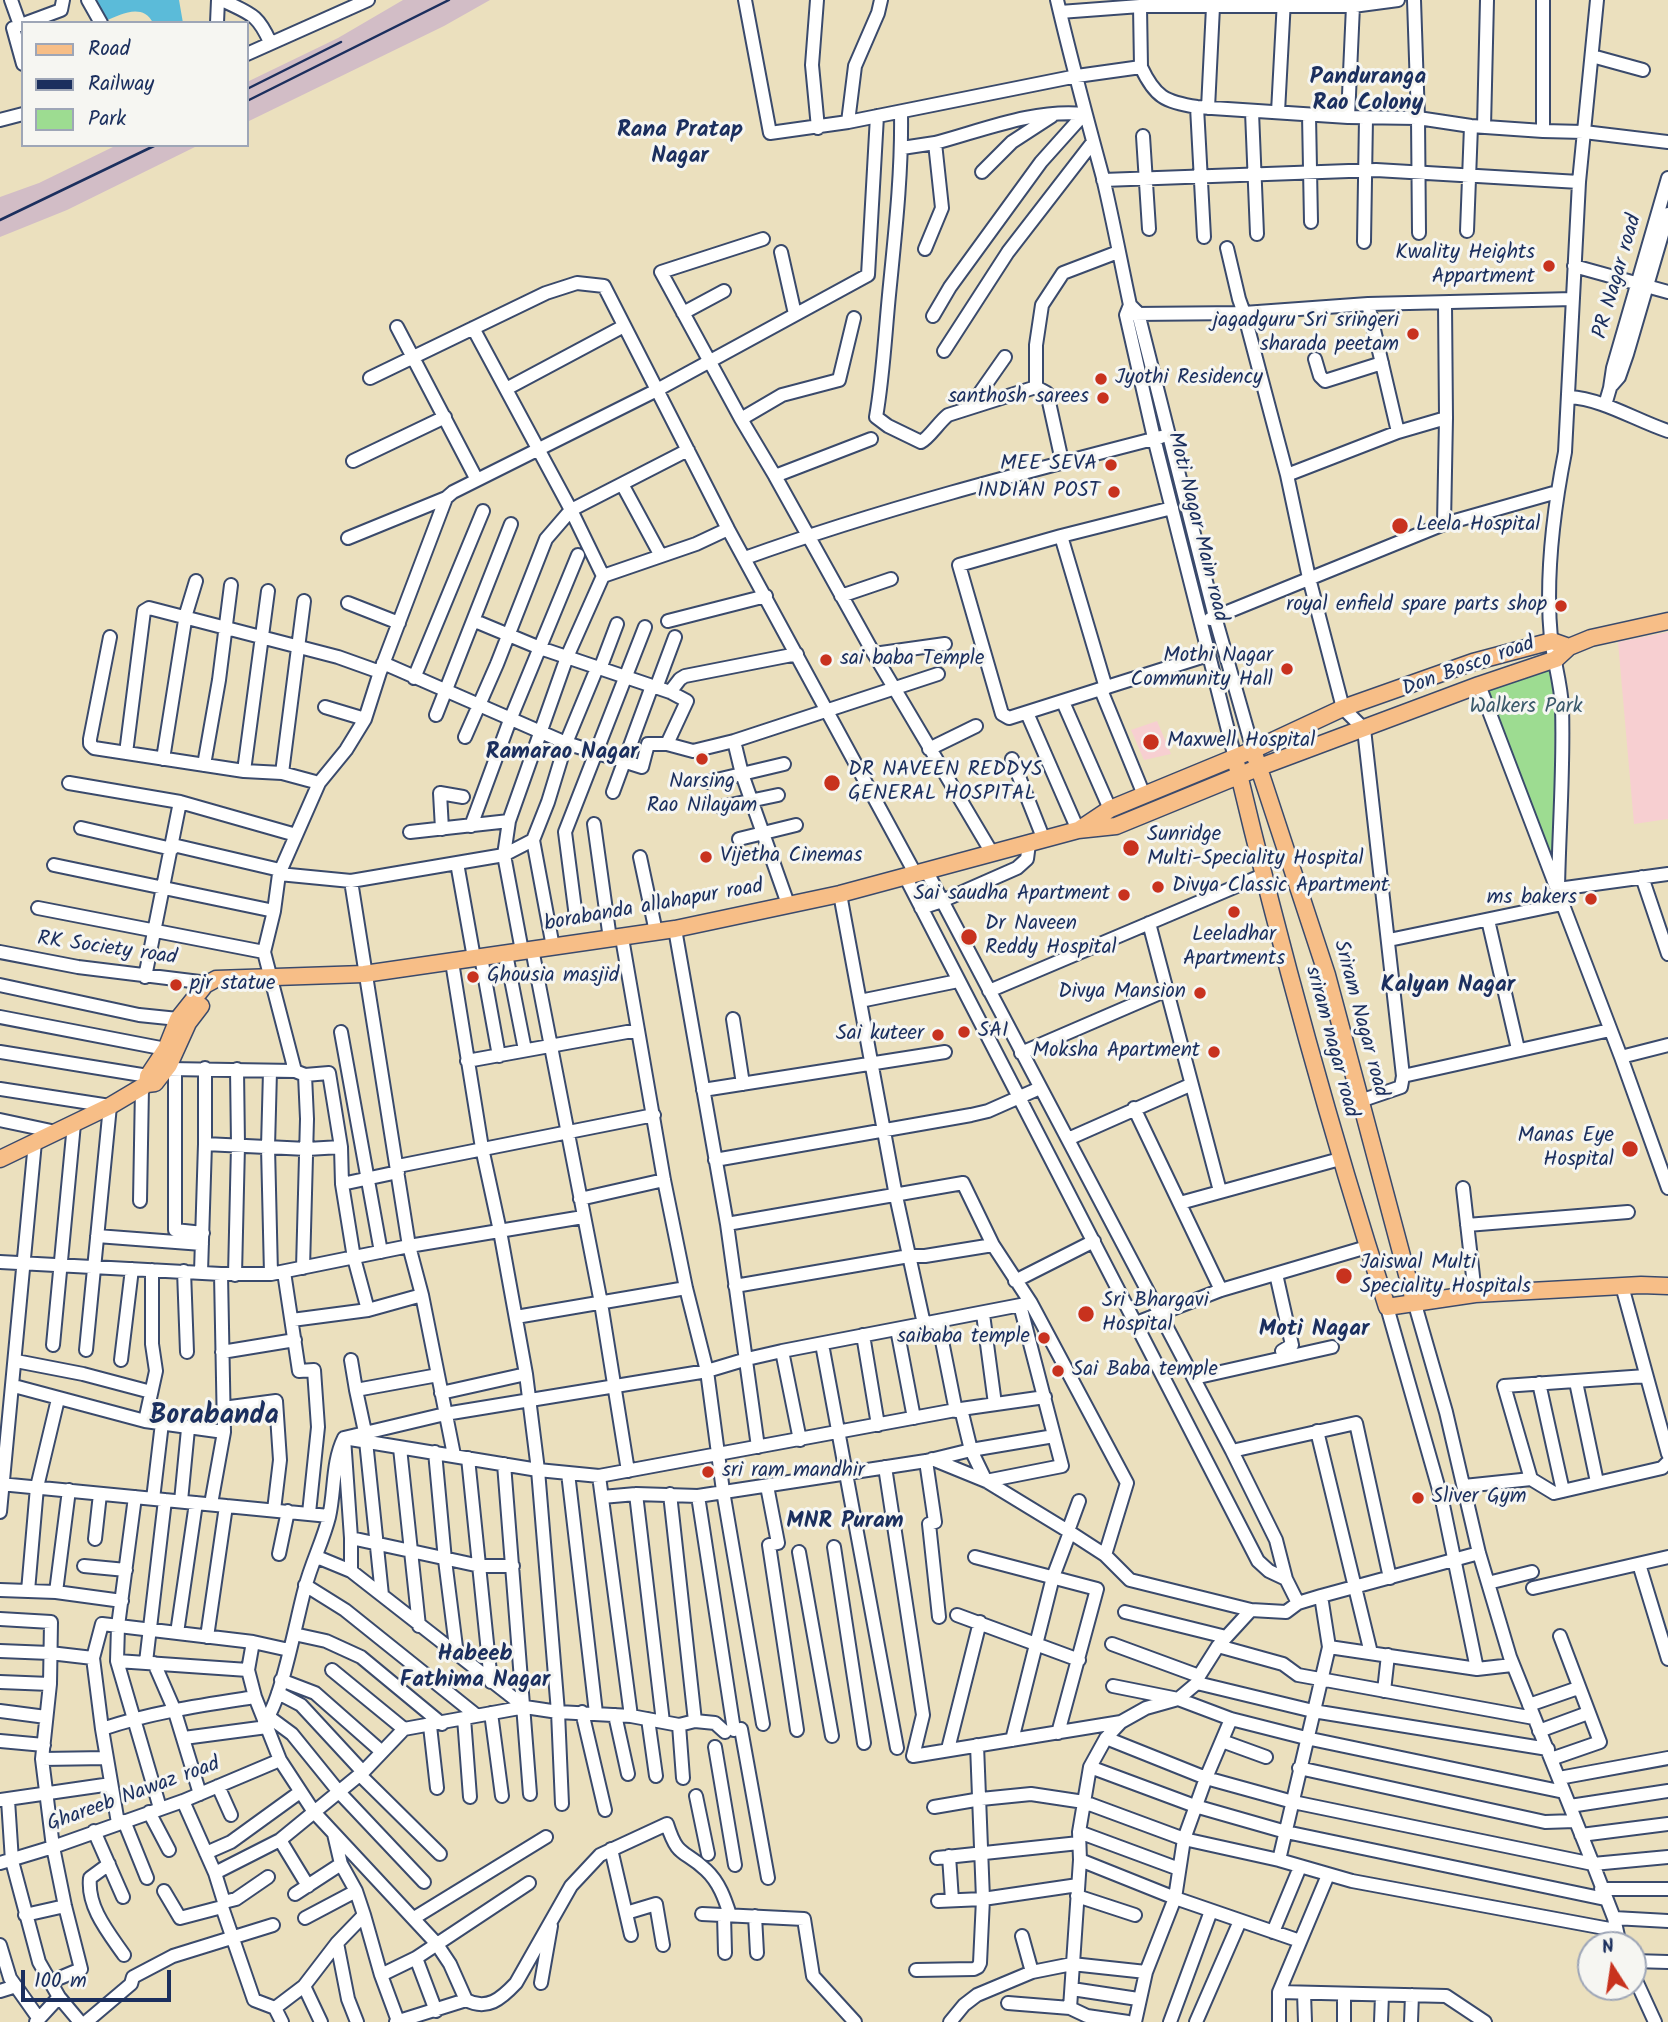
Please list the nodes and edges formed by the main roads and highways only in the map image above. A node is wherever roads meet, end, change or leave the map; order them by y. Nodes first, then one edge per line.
1 (1668, 621) edge
2 (1569, 647) junction
3 (1253, 750) junction
4 (1235, 758) junction
5 (1260, 767) junction
6 (1239, 776) junction
7 (1078, 830) junction
8 (229, 979) junction
9 (171, 1050) junction
10 (146, 1082) junction
11 (8, 1150) edge
12 (0, 1159) edge
13 (1622, 1286) junction
14 (1668, 1286) edge
15 (1668, 1295) edge
16 (1414, 1301) junction

1 - 2 main road
2 - 3 main road, Don Bosco road
2 - 5 main road, Don Bosco road
3 - 4 main road, borabanda allahapur road
3 - 5 main road, Sriram Nagar road
4 - 6 main road, sriram nagar road
4 - 7 main road, borabanda allahapur road
5 - 6 main road, borabanda allahapur road
5 - 16 main road, Sriram Nagar road
6 - 7 main road, borabanda allahapur road
6 - 16 main road, sriram nagar road
7 - 8 main road, borabanda allahapur road
8 - 9 main road
8 - 9 main road, borabanda allahapur road
9 - 10 main road
9 - 10 main road
10 - 11 main road
11 - 12 main road
13 - 14 main road
13 - 15 main road
13 - 16 main road

